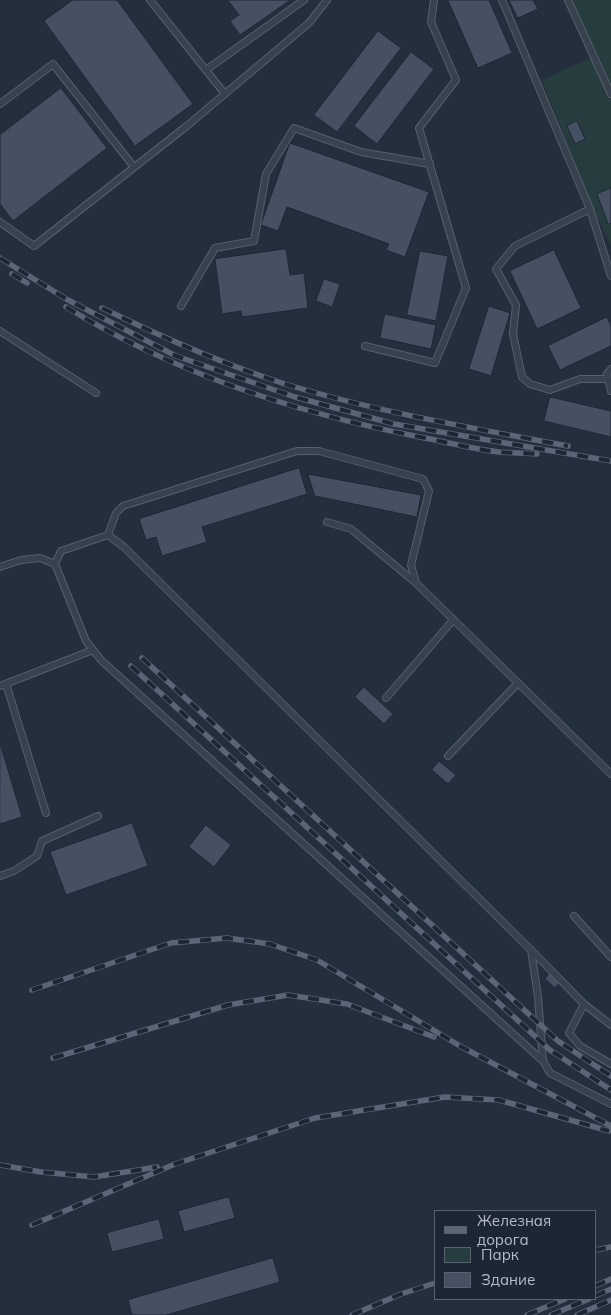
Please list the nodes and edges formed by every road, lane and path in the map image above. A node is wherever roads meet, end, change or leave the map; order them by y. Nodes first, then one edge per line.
1 (150, 0) edge
2 (304, 0) edge
3 (326, 0) edge
4 (434, 0) edge
5 (502, 0) edge
6 (568, 0) edge
7 (206, 70) junction
8 (225, 94) junction
9 (611, 94) edge
10 (0, 104) edge
11 (430, 164) junction
12 (134, 167) junction
13 (590, 209) junction
14 (0, 222) edge
15 (611, 276) edge
16 (181, 306) dead end
17 (0, 331) edge
18 (365, 346) dead end
19 (611, 369) edge
20 (608, 379) junction
21 (611, 391) edge
22 (96, 393) dead end
23 (327, 522) dead end
24 (108, 535) junction
25 (55, 564) junction
26 (0, 567) edge
27 (416, 583) junction
28 (454, 620) junction
29 (93, 650) junction
30 (518, 683) junction
31 (3, 685) edge
32 (386, 698) dead end
33 (448, 756) dead end
34 (611, 774) edge
35 (46, 813) dead end
36 (98, 816) dead end
37 (0, 876) edge
38 (574, 916) dead end
39 (531, 950) junction
40 (611, 957) edge
41 (584, 1004) junction
42 (611, 1025) edge
43 (543, 1061) junction
44 (611, 1064) edge
45 (611, 1104) edge

1 - 7 lane
2 - 7 lane
3 - 8 lane
4 - 11 lane
5 - 13 lane
6 - 9 lane
7 - 8 lane
8 - 12 lane
10 - 12 lane
11 - 16 lane
11 - 18 lane
12 - 14 lane
13 - 15 lane
13 - 20 lane
17 - 22 lane
19 - 20 lane
20 - 21 lane
23 - 27 lane
24 - 25 lane
24 - 27 lane
24 - 39 lane
25 - 26 lane
25 - 29 lane
27 - 28 lane
28 - 30 lane
28 - 32 lane
29 - 31 lane
29 - 43 lane
30 - 33 lane
30 - 34 lane
31 - 35 lane
36 - 37 lane
38 - 40 lane
39 - 41 lane
39 - 43 lane
41 - 42 lane
41 - 44 lane
43 - 45 lane

